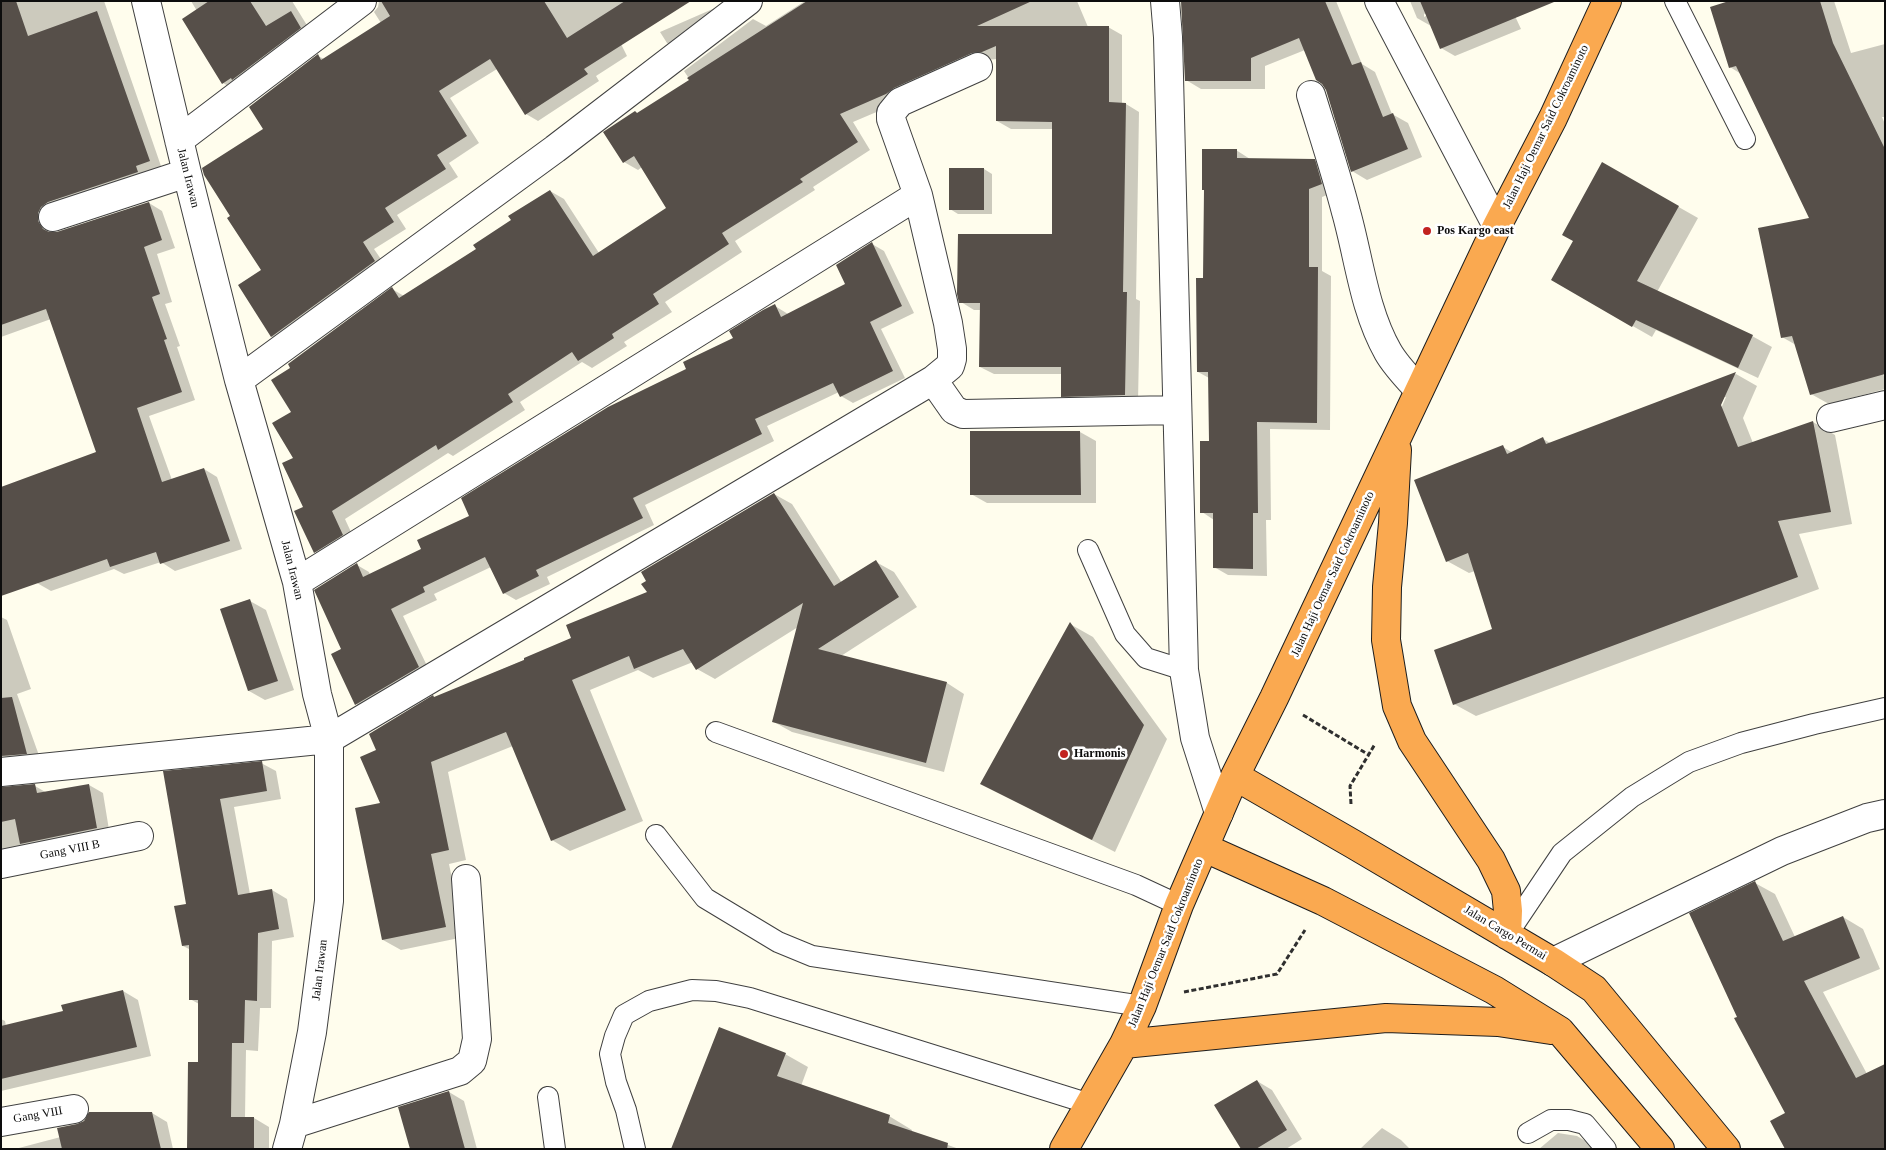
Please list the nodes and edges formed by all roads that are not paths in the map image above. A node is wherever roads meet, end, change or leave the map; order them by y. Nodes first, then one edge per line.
1 (146, 1) edge
2 (362, 1) edge
3 (748, 1) edge
4 (1165, 1) edge
5 (1379, 1) edge
6 (1675, 1) edge
7 (1605, 2) edge
8 (978, 66) dead end
9 (1311, 95) dead end
10 (1745, 139) dead end
11 (179, 140) junction
12 (187, 173) junction
13 (918, 195) junction
14 (54, 217) dead end
15 (1496, 226) junction
16 (239, 380) junction
17 (933, 380) junction
18 (1419, 390) junction
19 (1885, 405) edge
20 (1177, 410) junction
21 (1831, 418) dead end
22 (1398, 436) junction
23 (1088, 550) dead end
24 (297, 582) junction
25 (1184, 670) junction
26 (1885, 708) edge
27 (716, 732) dead end
28 (329, 739) junction
29 (1, 772) edge
30 (1235, 776) junction
31 (1219, 813) junction
32 (1885, 814) edge
33 (656, 835) dead end
34 (139, 836) dead end
35 (1205, 848) junction
36 (1, 864) edge
37 (466, 879) dead end
38 (1180, 905) junction
39 (1507, 935) junction
40 (1553, 962) junction
41 (1142, 1006) junction
42 (1560, 1031) junction
43 (1124, 1044) junction
44 (548, 1097) dead end
45 (1090, 1104) junction
46 (74, 1109) dead end
47 (1, 1122) edge
48 (1528, 1133) dead end
49 (291, 1136) edge
50 (555, 1149) edge
51 (634, 1149) edge
52 (1064, 1149) edge
53 (1606, 1149) edge
54 (1660, 1149) edge
55 (1726, 1149) edge

1 - 11 street, Jalan Irawan
2 - 11 street
3 - 16 street
4 - 20 street
5 - 15 street
6 - 10 lane
7 - 15 highway, Jalan Haji Oemar Said Cokroaminoto
8 - 13 street
9 - 18 street
11 - 12 street, Jalan Irawan
12 - 14 street
12 - 16 street, Jalan Irawan
13 - 17 street
13 - 24 street
15 - 18 highway, Jalan Haji Oemar Said Cokroaminoto
16 - 24 street, Jalan Irawan
17 - 20 street
17 - 28 street
18 - 22 highway, Jalan Haji Oemar Said Cokroaminoto
19 - 21 street
20 - 25 street
22 - 30 highway, Jalan Haji Oemar Said Cokroaminoto
22 - 39 highway
23 - 25 lane
24 - 28 street, Jalan Irawan
25 - 31 street
26 - 39 lane
27 - 38 lane
28 - 29 street
28 - 49 street, Jalan Irawan
30 - 31 highway, Jalan Haji Oemar Said Cokroaminoto
30 - 39 highway, Jalan Cargo Permai
31 - 35 highway, Jalan Haji Oemar Said Cokroaminoto
32 - 40 street
33 - 41 lane
34 - 36 street, Gang VIII B
35 - 38 highway, Jalan Haji Oemar Said Cokroaminoto
35 - 42 highway
37 - 49 street
38 - 41 highway, Jalan Haji Oemar Said Cokroaminoto
39 - 40 highway, Jalan Cargo Permai
40 - 55 highway, Jalan Cargo Permai
41 - 43 highway, Jalan Haji Oemar Said Cokroaminoto
42 - 43 highway
42 - 54 highway
43 - 45 highway, Jalan Haji Oemar Said Cokroaminoto
44 - 50 lane
45 - 51 lane
45 - 52 highway, Jalan Haji Oemar Said Cokroaminoto
46 - 47 street, Gang VIII
48 - 53 lane

